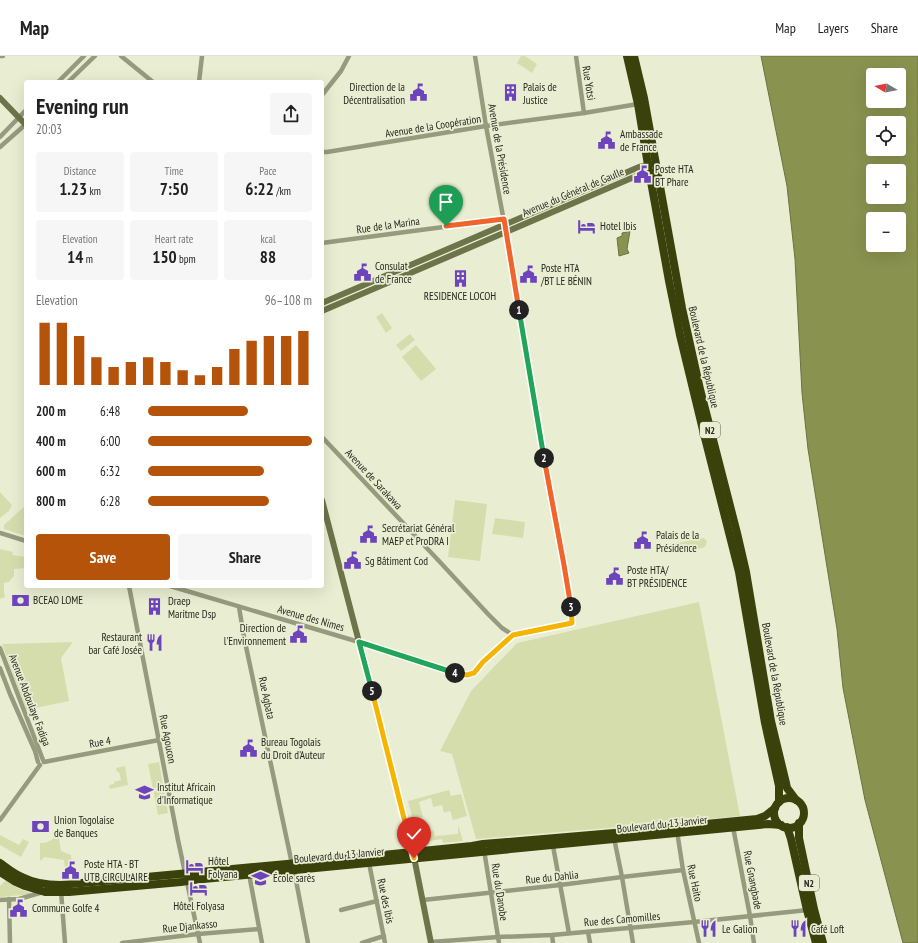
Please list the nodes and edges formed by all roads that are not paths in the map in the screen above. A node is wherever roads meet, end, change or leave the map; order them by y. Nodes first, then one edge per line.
1 (0, 56) edge
2 (3, 56) edge
3 (84, 56) edge
4 (95, 56) edge
5 (121, 56) edge
6 (202, 56) edge
7 (350, 56) edge
8 (475, 56) edge
9 (576, 56) edge
10 (627, 56) edge
11 (634, 56) edge
12 (61, 80) edge
13 (70, 80) edge
14 (151, 80) edge
15 (199, 80) edge
16 (324, 92) edge
17 (0, 98) edge
18 (638, 104) junction
19 (24, 112) edge
20 (584, 113) junction
21 (18, 118) junction
22 (24, 123) edge
23 (486, 126) junction
24 (24, 127) edge
25 (0, 137) edge
26 (0, 147) edge
27 (324, 153) edge
28 (652, 168) junction
29 (504, 221) junction
30 (506, 232) junction
31 (324, 243) edge
32 (369, 287) junction
33 (357, 292) junction
34 (324, 302) edge
35 (324, 310) edge
36 (324, 439) edge
37 (324, 508) edge
38 (0, 533) edge
39 (24, 540) edge
40 (129, 588) edge
41 (177, 588) edge
42 (239, 607) junction
43 (513, 635) junction
44 (359, 642) junction
45 (0, 648) edge
46 (0, 668) edge
47 (159, 740) junction
48 (41, 762) junction
49 (796, 800) junction
50 (777, 805) junction
51 (0, 820) edge
52 (799, 823) junction
53 (733, 825) junction
54 (784, 826) junction
55 (676, 830) junction
56 (614, 836) junction
57 (553, 846) junction
58 (484, 848) junction
59 (414, 855) junction
60 (369, 863) junction
61 (293, 867) junction
62 (2, 870) edge
63 (683, 870) junction
64 (249, 871) junction
65 (622, 877) junction
66 (186, 878) junction
67 (560, 885) junction
68 (61, 889) junction
69 (45, 892) junction
70 (491, 892) junction
71 (9, 899) junction
72 (0, 900) edge
73 (423, 900) junction
74 (377, 901) junction
75 (811, 909) junction
76 (341, 910) dead end
77 (750, 916) junction
78 (694, 922) junction
79 (630, 927) junction
80 (259, 929) junction
81 (588, 932) junction
82 (569, 933) junction
83 (198, 934) junction
84 (552, 935) junction
85 (384, 936) junction
86 (498, 937) junction
87 (148, 941) edge
88 (10, 943) edge
89 (65, 943) edge
90 (122, 943) edge
91 (200, 943) edge
92 (262, 943) edge
93 (308, 943) edge
94 (362, 943) edge
95 (386, 943) edge
96 (431, 943) edge
97 (499, 943) edge
98 (553, 943) edge
99 (590, 943) edge
100 (634, 943) edge
101 (699, 943) edge
102 (754, 943) edge
103 (816, 943) edge
104 (823, 943) edge

1 - 2 street
3 - 12 street
4 - 13 street
5 - 14 street
6 - 15 street
7 - 16 street
8 - 23 street, Avenue de la Présidence
9 - 20 street, Rue Yotsi
10 - 18 highway, Boulevard de la République / N2
11 - 28 highway, Boulevard de la République / N2
17 - 21 street
18 - 20 street, Avenue de la Coopération
18 - 28 highway, Boulevard de la République / N2
19 - 21 street
20 - 23 street, Avenue de la Coopération
21 - 22 street
21 - 25 street
23 - 27 street, Avenue de la Coopération
23 - 29 street, Avenue de la Présidence
24 - 26 street
28 - 29 street, Avenue du Général de Gaulle
28 - 30 street, Avenue du Général de Gaulle
28 - 49 highway, Boulevard de la République / N2
28 - 50 highway, Boulevard de la République / N2
29 - 30 street, Avenue de la Présidence
29 - 31 street, Rue de la Marina
29 - 32 street, Avenue du Général de Gaulle
30 - 32 street, Avenue du Général de Gaulle
30 - 43 street, Avenue de la Présidence
32 - 33 street, Avenue du Général de Gaulle
33 - 34 street, Avenue du Général de Gaulle
33 - 35 street, Avenue du Général de Gaulle
36 - 43 street, Avenue de Sarakawa
37 - 44 street
38 - 39 street
40 - 47 street, Rue Agoucon
41 - 42 street, Avenue des Nimes
42 - 44 street, Avenue des Nimes
42 - 61 street, Rue Agbata
43 - 44 street, Avenue des Nimes
44 - 59 street
45 - 48 street, Avenue Abdoulaye Fadiga
46 - 48 street, Avenue Abdoulaye Fadiga
47 - 48 street, Rue 4
47 - 66 street, Rue Agoucon
48 - 51 street
49 - 50 highway
49 - 52 highway
50 - 53 highway, Boulevard du 13 Janvier
50 - 54 highway
52 - 54 highway
52 - 75 highway, N2
53 - 54 highway, Boulevard du 13 Janvier
53 - 55 highway, Boulevard du 13 Janvier
53 - 77 street, Rue Gnangbade
54 - 75 highway, N2
55 - 56 highway, Boulevard du 13 Janvier
55 - 63 street, Rue Haito
56 - 57 highway, Boulevard du 13 Janvier
56 - 58 highway, Boulevard du 13 Janvier
56 - 65 street
57 - 58 highway, Boulevard du 13 Janvier
57 - 67 street
58 - 59 highway, Boulevard du 13 Janvier
58 - 70 street, Rue du Danobe
59 - 60 highway, Boulevard du 13 Janvier
59 - 61 highway, Boulevard du 13 Janvier
59 - 73 street
60 - 61 highway, Boulevard du 13 Janvier
60 - 74 street, Rue des Ibis
61 - 64 highway, Boulevard du 13 Janvier
61 - 93 street, Rue Agbata
62 - 68 highway, Boulevard du 13 Janvier
62 - 69 highway, Boulevard du 13 Janvier
63 - 65 street, Rue du Dahlia
63 - 78 street, Rue Haito
64 - 66 highway, Boulevard du 13 Janvier
64 - 80 street
65 - 67 street, Rue du Dahlia
65 - 79 street
66 - 68 highway, Boulevard du 13 Janvier
66 - 83 street, Rue Agoucon
67 - 70 street, Rue du Dahlia
67 - 82 street
68 - 69 highway, Boulevard du 13 Janvier
68 - 89 street
69 - 71 street
70 - 73 street, Rue du Dahlia
70 - 86 street, Rue du Danobe
71 - 72 street
71 - 88 street
73 - 96 street
74 - 76 street
74 - 85 street, Rue des Ibis
75 - 77 street, Rue des Camomilles
75 - 103 highway, N2
75 - 104 highway, N2
77 - 78 street, Rue des Camomilles
77 - 102 street, Rue Gnangbade
78 - 79 street, Rue des Camomilles
78 - 101 street, Rue Haito
79 - 81 street, Rue des Camomilles
79 - 100 street
80 - 83 street, Rue Djankasso
80 - 92 street
81 - 82 street, Rue des Camomilles
81 - 99 street
82 - 84 street, Rue des Camomilles
83 - 87 street, Rue Djankasso
83 - 91 street, Rue Agoucon
84 - 86 street, Rue des Camomilles
84 - 98 street
85 - 94 street
85 - 95 street, Rue des Ibis
86 - 96 street, Rue des Camomilles
86 - 97 street, Rue du Danobe
87 - 90 street, Rue Djankasso

